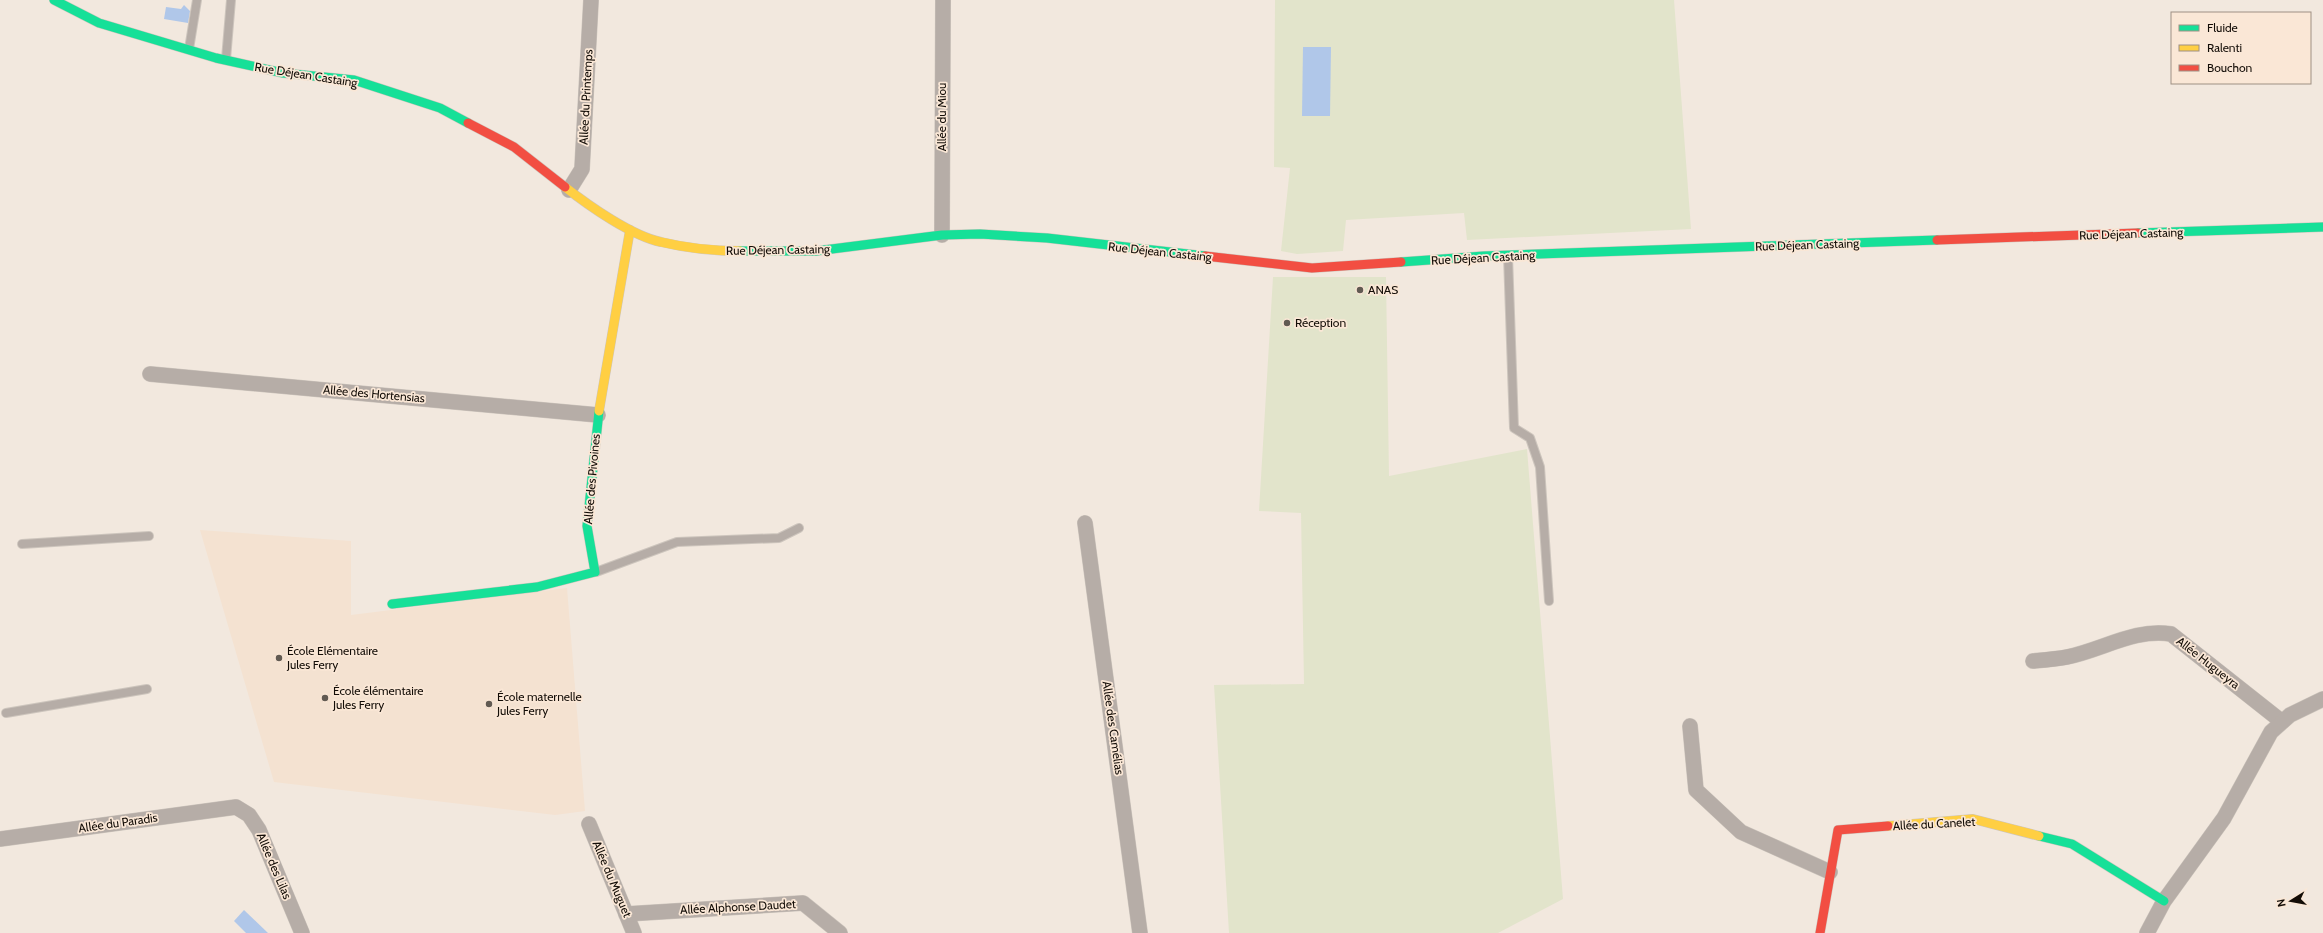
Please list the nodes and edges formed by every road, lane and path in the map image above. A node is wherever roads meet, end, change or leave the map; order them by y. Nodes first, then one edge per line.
1 (54, 0) edge
2 (197, 0) edge
3 (230, 0) edge
4 (591, 0) edge
5 (943, 0) edge
6 (188, 50) junction
7 (226, 61) junction
8 (570, 190) junction
9 (2323, 227) edge
10 (630, 230) junction
11 (942, 235) junction
12 (1508, 256) junction
13 (150, 374) dead end
14 (598, 415) junction
15 (1085, 523) dead end
16 (799, 528) dead end
17 (149, 536) dead end
18 (22, 544) dead end
19 (595, 572) junction
20 (1549, 601) dead end
21 (392, 604) dead end
22 (2033, 661) dead end
23 (147, 689) dead end
24 (2323, 699) edge
25 (6, 713) dead end
26 (2281, 721) junction
27 (1690, 726) dead end
28 (236, 807) joint
29 (589, 824) dead end
30 (0, 839) edge
31 (1830, 872) junction
32 (2164, 901) junction
33 (626, 914) junction
34 (302, 933) edge
35 (634, 933) edge
36 (840, 933) edge
37 (1140, 933) edge
38 (1820, 933) edge
39 (2147, 933) edge

1 - 6 street, Rue Déjean Castaing
2 - 6 lane
3 - 7 lane
4 - 8 street, Allée du Printemps
5 - 11 street, Allée du Miou
6 - 7 street, Rue Déjean Castaing
7 - 8 street, Rue Déjean Castaing
8 - 10 street, Rue Déjean Castaing
9 - 12 street, Rue Déjean Castaing
10 - 11 street, Rue Déjean Castaing
10 - 14 street, Allée des Pivoines
11 - 12 street, Rue Déjean Castaing
12 - 20 lane
13 - 14 street, Allée des Hortensias
14 - 19 street, Allée des Pivoines
15 - 37 street, Allée des Camélias
16 - 19 lane
17 - 18 lane
19 - 21 street
22 - 26 street, Allée Hugueyra
23 - 25 lane
24 - 26 street
26 - 32 street
27 - 31 street
28 - 30 street, Allée du Paradis
28 - 34 street, Allée des Lilas
29 - 33 street, Allée du Muguet
31 - 32 street, Allée du Canelet
31 - 38 street, Allée du Canelet
32 - 39 street
33 - 35 street, Allée du Muguet
33 - 36 street, Allée Alphonse Daudet

